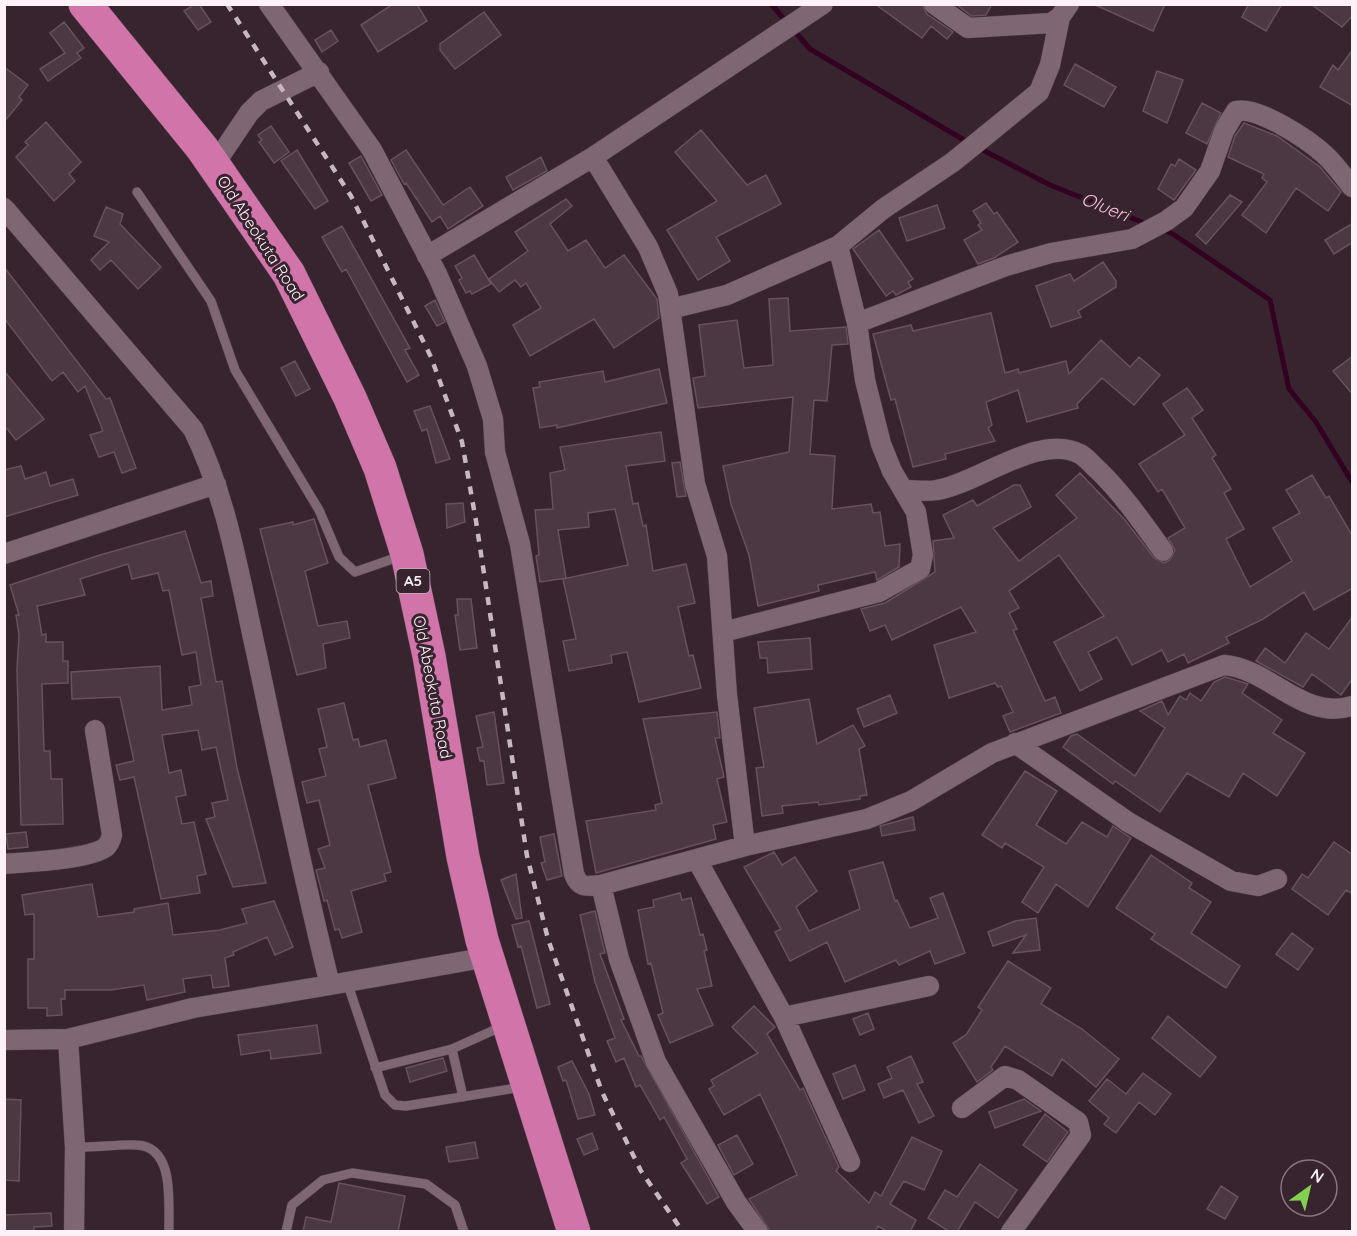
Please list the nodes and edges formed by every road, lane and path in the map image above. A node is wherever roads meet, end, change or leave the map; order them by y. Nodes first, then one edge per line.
1 (85, 4) edge
2 (268, 4) edge
3 (823, 4) edge
4 (934, 4) edge
5 (1065, 11) edge
6 (319, 72) junction
7 (593, 157) junction
8 (214, 165) junction
9 (1353, 187) edge
10 (137, 192) dead end
11 (4, 208) edge
12 (838, 246) junction
13 (428, 256) junction
14 (670, 309) junction
15 (857, 323) junction
16 (216, 484) junction
17 (904, 490) junction
18 (937, 490) junction
19 (916, 512) junction
20 (1163, 551) dead end
21 (4, 554) edge
22 (406, 554) junction
23 (723, 632) junction
24 (1353, 706) edge
25 (95, 730) dead end
26 (1015, 743) junction
27 (745, 846) junction
28 (697, 860) junction
29 (4, 864) edge
30 (1277, 879) dead end
31 (601, 885) junction
32 (488, 957) junction
33 (339, 984) junction
34 (929, 986) dead end
35 (784, 1017) junction
36 (508, 1024) junction
37 (69, 1039) junction
38 (4, 1040) edge
39 (452, 1049) junction
40 (375, 1068) junction
41 (527, 1086) junction
42 (464, 1097) junction
43 (962, 1108) dead end
44 (75, 1147) junction
45 (850, 1162) dead end
46 (570, 1231) edge
47 (74, 1232) edge
48 (169, 1232) edge
49 (286, 1232) edge
50 (464, 1232) edge
51 (758, 1232) edge
52 (1011, 1232) edge

1 - 8 highway, Old Abeokuta Road / A5
2 - 6 street
3 - 7 street
4 - 5 street
5 - 12 street
6 - 8 street
6 - 13 street
7 - 13 street
7 - 14 street
8 - 22 highway, Old Abeokuta Road / A5
9 - 15 street
10 - 22 lane
11 - 16 street
12 - 14 street
12 - 15 street
13 - 31 street
14 - 23 street
15 - 17 street
16 - 21 street
16 - 33 street
17 - 18 street
17 - 19 street
18 - 19 street
18 - 20 street
19 - 23 street
22 - 32 highway, Old Abeokuta Road / A5
23 - 27 street
24 - 26 street
25 - 29 street
26 - 27 street
26 - 30 street
27 - 28 street
28 - 31 street
28 - 35 street
31 - 51 street
32 - 33 street
32 - 36 highway, Old Abeokuta Road / A5
33 - 37 street
33 - 40 lane
34 - 35 street
35 - 45 street
36 - 39 lane
36 - 41 highway, Old Abeokuta Road / A5
37 - 38 street
37 - 44 street
39 - 40 lane
39 - 42 lane
40 - 42 lane
41 - 42 lane
41 - 46 highway, Old Abeokuta Road / A5
43 - 52 street
44 - 47 street
44 - 48 lane
49 - 50 lane

